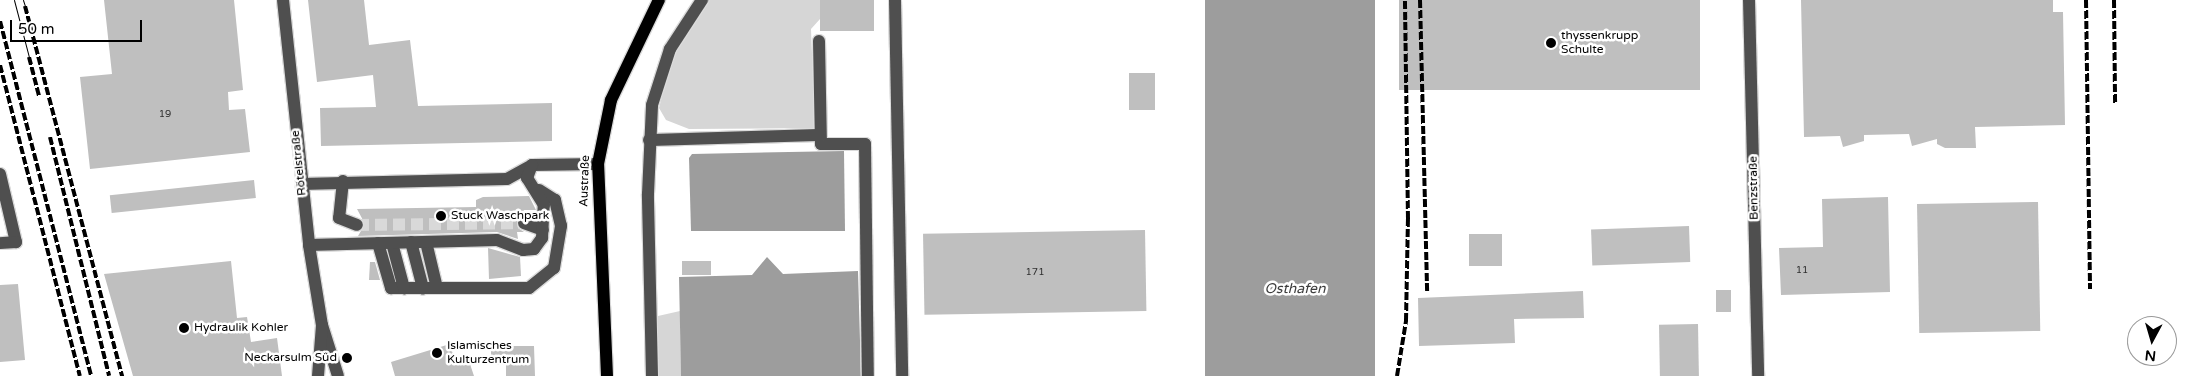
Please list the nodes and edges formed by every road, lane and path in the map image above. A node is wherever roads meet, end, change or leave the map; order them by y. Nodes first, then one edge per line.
1 (283, 0) edge
2 (659, 0) edge
3 (702, 0) edge
4 (894, 0) edge
5 (1749, 0) edge
6 (819, 41) dead end
7 (820, 135) junction
8 (649, 140) junction
9 (598, 164) junction
10 (532, 165) junction
11 (0, 174) edge
12 (343, 181) junction
13 (301, 184) junction
14 (539, 190) junction
15 (524, 222) tunnel mouth
16 (357, 225) tunnel mouth
17 (543, 230) junction
18 (411, 242) junction
19 (426, 242) junction
20 (0, 243) edge
21 (378, 243) junction
22 (392, 243) junction
23 (309, 245) junction
24 (404, 288) junction
25 (423, 288) junction
26 (437, 288) junction
27 (322, 325) junction
28 (318, 376) edge
29 (338, 376) edge
30 (607, 376) edge
31 (652, 376) edge
32 (868, 376) edge
33 (902, 376) edge
34 (1758, 376) edge

1 - 13 street, Rötelstraße
2 - 9 main road, Austraße
3 - 8 street
4 - 33 street
5 - 34 street, Benzstraße
6 - 7 street
7 - 8 street
7 - 32 street
8 - 31 street
9 - 10 street
9 - 30 main road, Austraße
10 - 12 street
10 - 14 street
11 - 20 street
12 - 13 street
12 - 16 street
13 - 23 street, Rötelstraße
14 - 17 street
14 - 26 street
15 - 17 street
17 - 19 street
18 - 19 street
18 - 22 street
18 - 25 street
19 - 26 street
21 - 22 street
21 - 23 street
21 - 24 street
22 - 24 street
23 - 27 street, Rötelstraße
24 - 25 street
25 - 26 street
27 - 28 street, Rötelstraße
27 - 29 street, Rötelstraße

